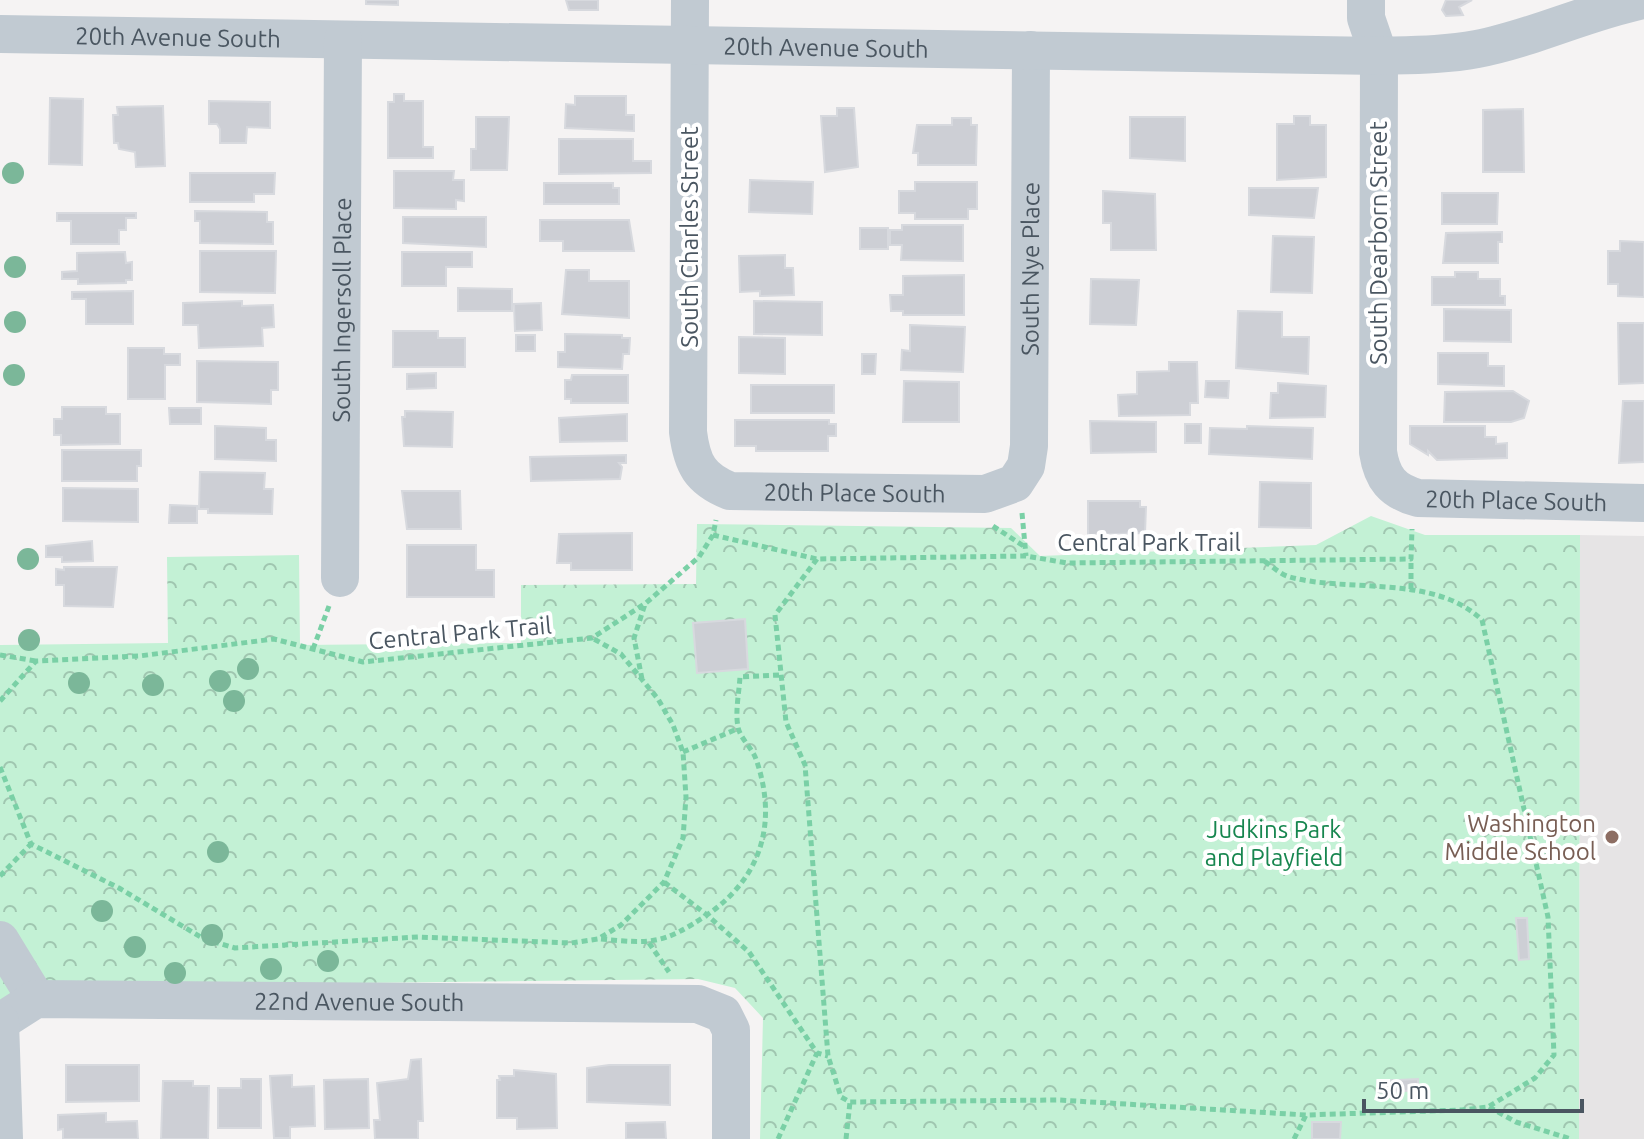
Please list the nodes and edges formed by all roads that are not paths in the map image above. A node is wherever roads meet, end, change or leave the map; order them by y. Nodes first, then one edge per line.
1 (690, 0) edge
2 (1366, 0) edge
3 (1643, 0) edge
4 (0, 34) edge
5 (343, 40) junction
6 (690, 46) junction
7 (1031, 50) junction
8 (1379, 56) junction
9 (699, 472) joint
10 (1391, 485) joint
11 (1017, 491) joint
12 (1644, 503) edge
13 (337, 586) road end
14 (0, 940) edge
15 (36, 999) junction
16 (0, 1022) edge
17 (4, 1139) edge
18 (731, 1139) edge

1 - 6 street, South Charles Street
2 - 8 street, South Dearborn Street
3 - 8 street, 20th Avenue South
4 - 5 street, 20th Avenue South
5 - 6 street, 20th Avenue South
5 - 13 street, South Ingersoll Place
6 - 7 street, 20th Avenue South
6 - 9 street, South Charles Street
7 - 8 street, 20th Avenue South
7 - 11 street, South Nye Place
8 - 10 street, South Dearborn Street
9 - 11 street, 20th Place South
10 - 12 street, 20th Place South
14 - 15 street
15 - 16 street
15 - 18 street, 22nd Avenue South
16 - 17 street

